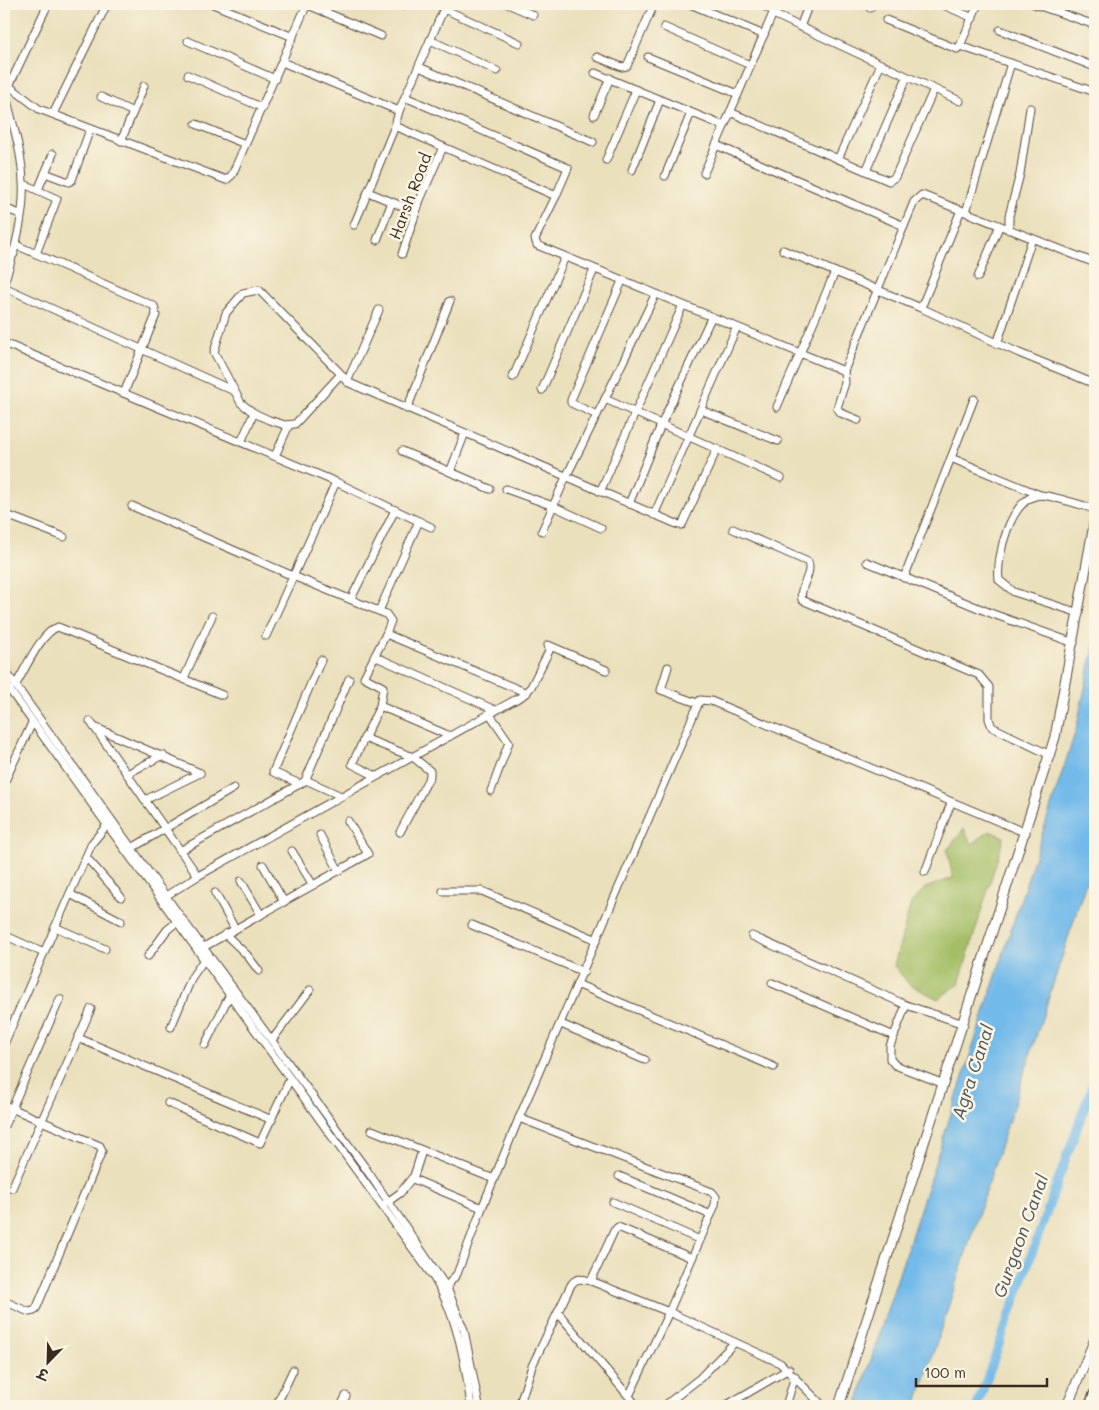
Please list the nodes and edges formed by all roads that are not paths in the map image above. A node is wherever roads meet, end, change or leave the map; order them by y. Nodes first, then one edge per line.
1 (48, 4) edge
2 (107, 4) edge
3 (213, 4) edge
4 (306, 4) edge
5 (508, 4) edge
6 (654, 4) edge
7 (690, 4) edge
8 (759, 4) edge
9 (809, 4) edge
10 (941, 4) edge
11 (978, 4) edge
12 (1034, 4) edge
13 (445, 6) edge
14 (775, 9) edge
15 (533, 15) dead end
16 (973, 18) junction
17 (886, 20) dead end
18 (1095, 25) edge
19 (664, 27) dead end
20 (800, 27) junction
21 (1000, 30) dead end
22 (764, 35) junction
23 (381, 36) dead end
24 (292, 37) junction
25 (430, 40) junction
26 (188, 41) dead end
27 (519, 43) dead end
28 (960, 46) junction
29 (596, 57) dead end
30 (648, 57) dead end
31 (282, 62) junction
32 (1011, 63) junction
33 (880, 64) junction
34 (750, 65) junction
35 (419, 66) junction
36 (1095, 66) edge
37 (497, 71) dead end
38 (595, 72) dead end
39 (188, 75) dead end
40 (907, 77) junction
41 (275, 78) junction
42 (610, 78) junction
43 (5, 86) edge
44 (144, 86) dead end
45 (934, 89) junction
46 (636, 90) junction
47 (1095, 92) edge
48 (738, 94) junction
49 (100, 97) dead end
50 (405, 98) junction
51 (660, 100) junction
52 (960, 101) dead end
53 (263, 108) junction
54 (1030, 108) dead end
55 (134, 112) junction
56 (399, 112) junction
57 (730, 112) junction
58 (691, 113) junction
59 (53, 114) junction
60 (594, 115) dead end
61 (196, 124) dead end
62 (395, 126) junction
63 (724, 126) junction
64 (90, 129) junction
65 (121, 141) junction
66 (593, 142) dead end
67 (246, 144) junction
68 (716, 145) junction
69 (443, 147) junction
70 (53, 154) dead end
71 (838, 159) junction
72 (606, 160) dead end
73 (632, 170) dead end
74 (866, 171) junction
75 (45, 173) junction
76 (704, 173) dead end
77 (665, 176) dead end
78 (24, 184) junction
79 (38, 190) junction
80 (368, 192) junction
81 (556, 196) junction
82 (392, 202) junction
83 (4, 208) edge
84 (963, 211) junction
85 (416, 212) junction
86 (20, 214) junction
87 (354, 225) dead end
88 (904, 226) junction
89 (1000, 227) junction
90 (1009, 230) junction
91 (1032, 239) junction
92 (377, 240) dead end
93 (16, 245) junction
94 (4, 250) edge
95 (783, 250) dead end
96 (14, 254) junction
97 (36, 254) junction
98 (402, 254) dead end
99 (565, 257) junction
100 (1095, 263) edge
101 (594, 270) junction
102 (835, 272) junction
103 (978, 277) dead end
104 (622, 281) junction
105 (4, 283) edge
106 (4, 287) edge
107 (879, 291) junction
108 (655, 296) junction
109 (450, 302) dead end
110 (682, 307) junction
111 (922, 308) junction
112 (379, 310) dead end
113 (711, 318) junction
114 (736, 329) junction
115 (4, 343) edge
116 (997, 344) junction
117 (142, 351) junction
118 (799, 354) junction
119 (844, 372) junction
120 (340, 374) junction
121 (513, 377) dead end
122 (347, 382) junction
123 (1095, 384) edge
124 (542, 390) dead end
125 (234, 391) junction
126 (124, 393) junction
127 (605, 399) junction
128 (974, 399) dead end
129 (777, 407) dead end
130 (407, 409) junction
131 (701, 410) junction
132 (254, 413) junction
133 (634, 413) junction
134 (597, 415) junction
135 (858, 420) dead end
136 (289, 425) junction
137 (662, 425) junction
138 (466, 433) junction
139 (690, 437) junction
140 (778, 441) dead end
141 (240, 442) junction
142 (717, 449) junction
143 (402, 451) dead end
144 (276, 456) junction
145 (951, 458) junction
146 (450, 472) junction
147 (566, 477) junction
148 (781, 478) dead end
149 (336, 482) junction
150 (490, 489) dead end
151 (506, 489) dead end
152 (600, 492) junction
153 (1040, 495) junction
154 (628, 504) junction
155 (132, 506) dead end
156 (553, 506) junction
157 (1095, 509) edge
158 (395, 510) junction
159 (4, 514) edge
160 (654, 515) junction
161 (1095, 519) edge
162 (419, 521) junction
163 (431, 527) dead end
164 (601, 528) dead end
165 (733, 529) dead end
166 (542, 531) dead end
167 (64, 537) dead end
168 (867, 562) dead end
169 (293, 576) junction
170 (904, 578) junction
171 (351, 600) junction
172 (379, 611) junction
173 (1079, 613) junction
174 (212, 616) dead end
175 (386, 634) junction
176 (266, 636) dead end
177 (1074, 643) junction
178 (374, 656) junction
179 (320, 660) dead end
180 (668, 667) dead end
181 (606, 670) dead end
182 (6, 672) edge
183 (184, 678) junction
184 (349, 679) dead end
185 (4, 682) edge
186 (15, 686) junction
187 (527, 693) junction
188 (222, 695) dead end
189 (698, 703) junction
190 (380, 706) junction
191 (492, 712) junction
192 (42, 723) junction
193 (34, 725) junction
194 (450, 736) junction
195 (364, 738) junction
196 (164, 755) junction
197 (1050, 755) junction
198 (413, 757) junction
199 (79, 774) junction
200 (127, 774) junction
201 (376, 776) junction
202 (72, 779) junction
203 (303, 782) junction
204 (4, 783) edge
205 (234, 788) dead end
206 (491, 791) dead end
207 (341, 796) junction
208 (145, 800) junction
209 (951, 803) junction
210 (113, 820) junction
211 (348, 821) dead end
212 (106, 826) junction
213 (165, 829) junction
214 (400, 832) dead end
215 (1026, 833) junction
216 (320, 834) dead end
217 (132, 848) junction
218 (180, 850) junction
219 (292, 851) dead end
220 (86, 857) junction
221 (263, 865) dead end
222 (339, 871) junction
223 (925, 872) dead end
224 (198, 876) junction
225 (241, 881) dead end
226 (313, 886) junction
227 (443, 891) dead end
228 (215, 892) dead end
229 (70, 894) junction
230 (120, 896) dead end
231 (163, 898) junction
232 (284, 902) junction
233 (261, 915) junction
234 (121, 921) dead end
235 (178, 921) junction
236 (472, 925) dead end
237 (55, 927) junction
238 (235, 929) junction
239 (225, 934) junction
240 (4, 935) edge
241 (752, 936) dead end
242 (597, 940) junction
243 (204, 946) junction
244 (105, 949) dead end
245 (196, 951) junction
246 (44, 953) junction
247 (148, 956) dead end
248 (203, 961) junction
249 (259, 971) dead end
250 (584, 972) junction
251 (772, 983) dead end
252 (579, 985) junction
253 (234, 988) junction
254 (310, 990) dead end
255 (229, 996) junction
256 (60, 999) dead end
257 (906, 1004) junction
258 (91, 1009) dead end
259 (561, 1024) junction
260 (964, 1024) junction
261 (171, 1027) dead end
262 (894, 1036) junction
263 (78, 1038) junction
264 (270, 1038) junction
265 (262, 1041) junction
266 (4, 1044) edge
267 (205, 1045) dead end
268 (645, 1060) dead end
269 (774, 1067) dead end
270 (290, 1079) junction
271 (299, 1084) junction
272 (944, 1084) junction
273 (168, 1103) dead end
274 (4, 1105) edge
275 (12, 1108) junction
276 (520, 1118) junction
277 (272, 1120) junction
278 (42, 1121) junction
279 (4, 1126) edge
280 (372, 1130) dead end
281 (347, 1143) junction
282 (341, 1148) junction
283 (422, 1151) junction
284 (619, 1176) dead end
285 (412, 1178) junction
286 (494, 1179) junction
287 (12, 1188) dead end
288 (613, 1202) dead end
289 (385, 1204) junction
290 (482, 1208) junction
291 (711, 1215) junction
292 (700, 1240) junction
293 (692, 1258) junction
294 (591, 1281) junction
295 (445, 1290) junction
296 (4, 1301) edge
297 (669, 1312) junction
298 (559, 1314) junction
299 (1095, 1339) edge
300 (734, 1343) junction
301 (293, 1370) dead end
302 (789, 1370) junction
303 (795, 1376) junction
304 (1095, 1395) edge
305 (346, 1396) dead end
306 (629, 1396) junction
307 (276, 1406) edge
308 (341, 1406) edge
309 (472, 1406) edge
310 (479, 1406) edge
311 (519, 1406) edge
312 (637, 1406) edge
313 (664, 1406) edge
314 (725, 1406) edge
315 (786, 1406) edge
316 (823, 1406) edge
317 (839, 1406) edge
318 (1067, 1406) edge
319 (1090, 1406) edge

1 - 43 street
2 - 59 street
3 - 24 street
4 - 23 street
4 - 24 street
5 - 15 street
6 - 29 street
7 - 22 street
8 - 14 street
9 - 20 street
10 - 16 street
11 - 16 street
12 - 18 street
13 - 25 street
13 - 27 street
14 - 20 street
14 - 22 street
16 - 28 street
17 - 28 street
19 - 34 street
20 - 33 street
21 - 36 street
22 - 34 street
24 - 31 street
25 - 35 street
25 - 37 street
26 - 41 street
28 - 32 street
30 - 48 street
31 - 41 street
31 - 56 street
32 - 47 street
32 - 84 street
33 - 40 street
33 - 71 street
34 - 48 street
35 - 50 street
35 - 66 street
38 - 42 street
39 - 53 street
40 - 45 street
40 - 74 street
41 - 53 street
42 - 46 street
42 - 60 street
43 - 59 street
43 - 78 street
44 - 55 street
45 - 52 street
45 - 74 street
46 - 51 street
46 - 72 street
48 - 57 street
49 - 55 street
50 - 56 street
50 - 81 street
51 - 58 street
51 - 73 street
53 - 67 street
54 - 90 street
55 - 65 street
56 - 62 street
57 - 63 street
57 - 71 street
58 - 63 street
58 - 77 street
59 - 64 street
61 - 67 street
62 - 69 street
62 - 80 street
63 - 68 street
64 - 65 street
64 - 75 street
65 - 67 street
68 - 76 street
68 - 88 street
69 - 81 street
69 - 85 street, Harsh Road
70 - 75 street
71 - 74 street
75 - 79 street
78 - 79 street
78 - 86 street
79 - 97 street
80 - 82 street
80 - 87 street
81 - 99 street
82 - 85 street
82 - 92 street
83 - 86 street
84 - 88 street
84 - 89 street
84 - 111 street
85 - 98 street, Harsh Road
86 - 93 street
88 - 107 street
89 - 90 street
89 - 103 street
90 - 91 street
91 - 100 street
91 - 116 street
93 - 96 street
93 - 97 street
94 - 96 street
95 - 102 street
96 - 105 street
97 - 117 street
99 - 101 street
99 - 121 street
101 - 104 street
101 - 124 street
102 - 107 street
102 - 118 street
104 - 108 street
104 - 134 street
106 - 117 street
107 - 111 street
107 - 119 street
108 - 110 street
108 - 127 street
109 - 130 street
110 - 113 street
110 - 133 street
111 - 116 street
112 - 122 street
113 - 114 street
113 - 137 street
114 - 118 street
114 - 131 street
115 - 126 street
116 - 123 street
117 - 125 street
117 - 126 street
118 - 119 street
118 - 129 street
119 - 135 street
120 - 122 street
120 - 125 street
120 - 136 street
122 - 130 street
125 - 132 street
126 - 141 street
127 - 133 street
127 - 134 street
128 - 145 street
130 - 138 street
131 - 139 street
131 - 140 street
132 - 136 street
132 - 141 street
133 - 137 street
133 - 152 street
134 - 147 street
136 - 144 street
137 - 139 street
137 - 154 street
138 - 146 street
138 - 147 street
139 - 142 street
139 - 160 street
141 - 144 street
142 - 148 street
142 - 160 street
143 - 146 street
144 - 149 street
145 - 153 street
145 - 170 street
146 - 150 street
147 - 152 street
147 - 156 street
149 - 158 street
149 - 169 street
151 - 156 street
152 - 154 street
153 - 157 street
153 - 173 street
154 - 160 street
155 - 169 street
156 - 164 street
156 - 166 street
158 - 162 street
158 - 171 street
159 - 167 street
161 - 173 street
162 - 163 street
162 - 172 street
165 - 197 street
168 - 170 street
169 - 171 street
169 - 176 street
170 - 177 street
171 - 172 street
172 - 175 street
173 - 177 street
174 - 183 street
175 - 178 street
175 - 187 street
177 - 197 street
178 - 190 street
178 - 191 street
179 - 203 street
180 - 189 street
181 - 187 street
182 - 185 street
182 - 186 street
183 - 186 street
183 - 188 street
184 - 203 street
185 - 193 street
186 - 192 street
187 - 191 street
189 - 209 street
189 - 242 street
190 - 194 street
190 - 195 street
191 - 194 street
191 - 206 street
192 - 193 street
192 - 199 street
193 - 202 street
193 - 204 street
194 - 198 street
195 - 198 street
195 - 201 street
196 - 200 street
196 - 200 street
196 - 208 street
197 - 215 street
198 - 201 street
198 - 214 street
199 - 202 street
199 - 210 street
200 - 208 street
201 - 207 street
202 - 212 street
203 - 207 street
203 - 218 street
205 - 213 street
207 - 224 street
208 - 213 street
209 - 215 street
209 - 223 street
210 - 212 street
210 - 217 street
211 - 222 street
212 - 220 street
212 - 231 street
213 - 217 street
213 - 218 street
215 - 260 street
216 - 222 street
217 - 231 street
218 - 224 street
219 - 226 street
220 - 229 street
220 - 230 street
221 - 232 street
222 - 226 street
224 - 231 street
225 - 233 street
226 - 232 street
227 - 242 street
228 - 238 street
229 - 234 street
229 - 237 street
231 - 235 street
232 - 233 street
233 - 238 street
235 - 243 street
235 - 245 street
235 - 247 street
236 - 250 street
237 - 244 street
237 - 246 street
238 - 239 street
239 - 243 street
239 - 249 street
240 - 246 street
241 - 257 street
242 - 250 street
243 - 245 street
243 - 253 street
245 - 248 street
246 - 266 street
248 - 255 street
248 - 261 street
250 - 252 street
251 - 262 street
252 - 259 street
252 - 269 street
253 - 255 street
253 - 264 street
254 - 264 street
255 - 265 street
255 - 267 street
256 - 275 street
257 - 260 street
257 - 262 street
258 - 263 street
259 - 268 street
259 - 276 street
260 - 272 street
262 - 272 street
263 - 277 street
263 - 278 street
264 - 265 street
264 - 271 street
265 - 270 street
270 - 271 street
270 - 277 street
271 - 281 street
271 - 282 street
272 - 317 street
273 - 277 street
274 - 275 street
275 - 278 street
275 - 279 street
276 - 286 street
276 - 291 street
278 - 287 street
278 - 296 street
280 - 283 street
281 - 282 street
281 - 289 street
282 - 289 street
283 - 285 street
283 - 286 street
284 - 291 street
285 - 289 street
285 - 290 street
286 - 290 street
288 - 292 street
289 - 295 street
290 - 295 street
291 - 292 street
292 - 293 street
293 - 294 street
293 - 297 street
294 - 297 street
294 - 298 street
295 - 309 street
295 - 310 street
297 - 300 street
297 - 306 street
298 - 306 street
298 - 311 street
299 - 318 street
300 - 302 street
300 - 313 street
301 - 307 street
302 - 303 street
302 - 314 street
303 - 315 street
303 - 316 street
304 - 319 highway
305 - 308 street
306 - 312 street

